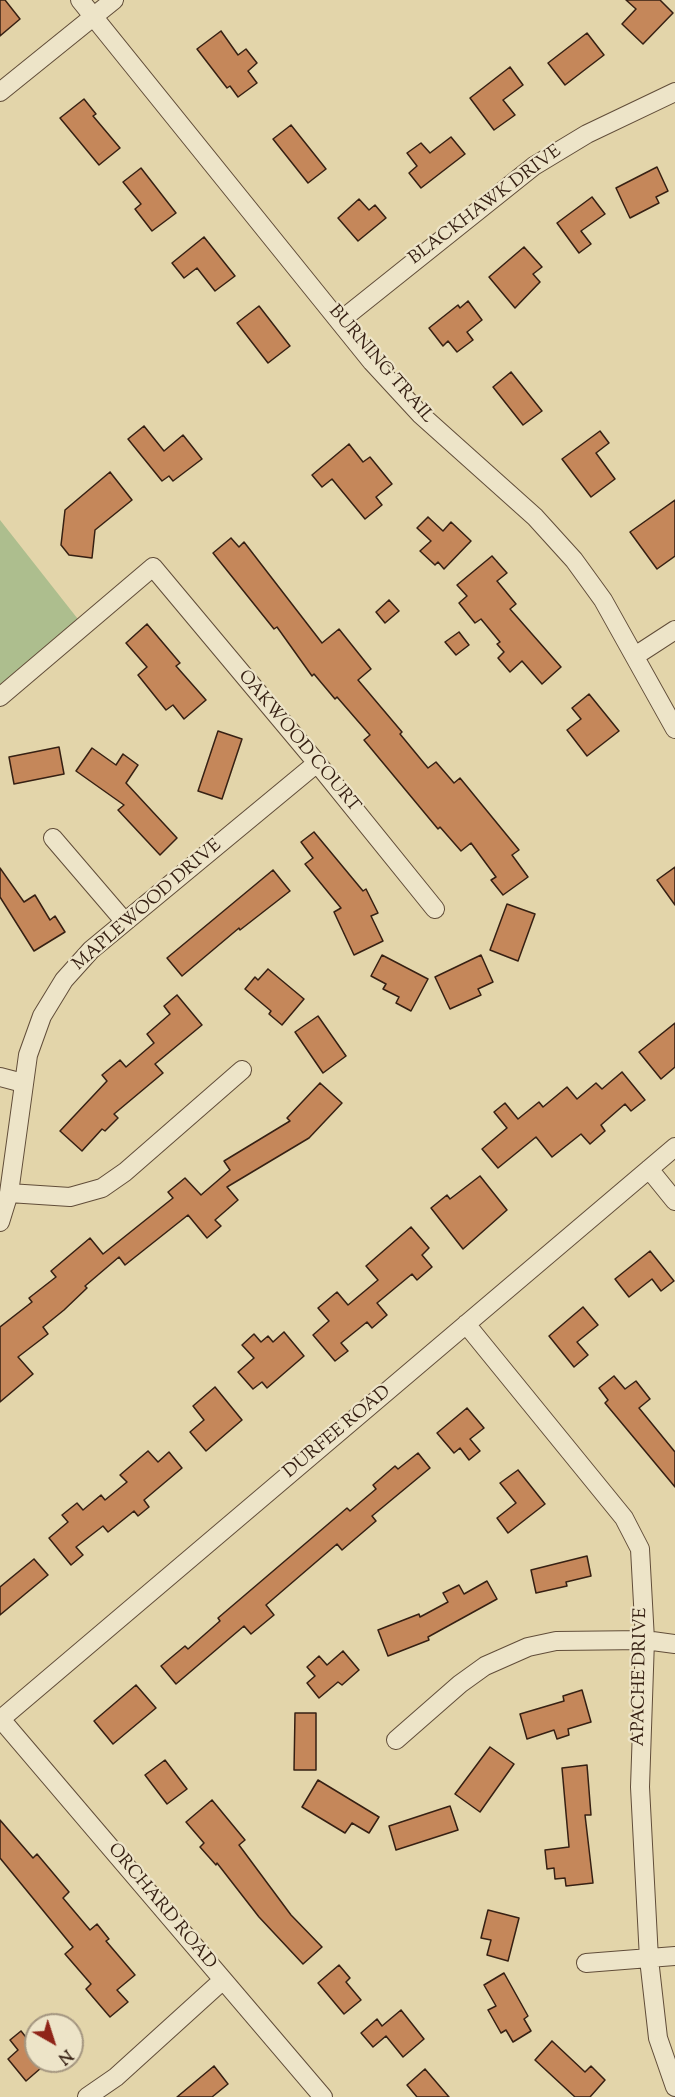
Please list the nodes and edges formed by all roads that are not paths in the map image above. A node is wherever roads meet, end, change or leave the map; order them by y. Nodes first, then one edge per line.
1 (80, 0) edge
2 (114, 0) edge
3 (93, 16) junction
4 (0, 92) edge
5 (675, 92) edge
6 (340, 321) junction
7 (675, 630) edge
8 (635, 656) junction
9 (0, 697) edge
10 (675, 729) edge
11 (317, 763) junction
12 (53, 838) dead end
13 (435, 909) dead end
14 (125, 922) junction
15 (242, 1070) dead end
16 (0, 1077) edge
17 (23, 1083) junction
18 (675, 1147) edge
19 (649, 1169) junction
20 (9, 1193) junction
21 (675, 1201) edge
22 (0, 1222) edge
23 (466, 1324) junction
24 (645, 1640) junction
25 (675, 1644) edge
26 (0, 1718) edge
27 (396, 1740) dead end
28 (675, 1956) edge
29 (649, 1959) junction
30 (586, 1963) dead end
31 (223, 1980) junction
32 (675, 2088) edge
33 (87, 2097) edge
34 (323, 2097) edge

1 - 3 street, BURNING TRAIL
2 - 3 street
3 - 4 street
3 - 6 street, BURNING TRAIL
5 - 6 street, BLACKHAWK DRIVE
6 - 8 street, BURNING TRAIL
7 - 8 street
8 - 10 street, BURNING TRAIL
9 - 11 street, OAKWOOD COURT
11 - 13 street, OAKWOOD COURT
11 - 14 street, MAPLEWOOD DRIVE
12 - 14 street
14 - 17 street, MAPLEWOOD DRIVE
15 - 20 street
16 - 17 street
17 - 20 street, MAPLEWOOD DRIVE
18 - 19 street, DURFEE ROAD
19 - 21 street
19 - 23 street, DURFEE ROAD
20 - 22 street, MAPLEWOOD DRIVE
23 - 24 street, APACHE DRIVE
23 - 26 street, DURFEE ROAD
24 - 25 street
24 - 27 street
24 - 29 street, APACHE DRIVE
26 - 31 street, ORCHARD ROAD
28 - 29 street
29 - 30 street
29 - 32 street, APACHE DRIVE
31 - 33 street
31 - 34 street, ORCHARD ROAD

